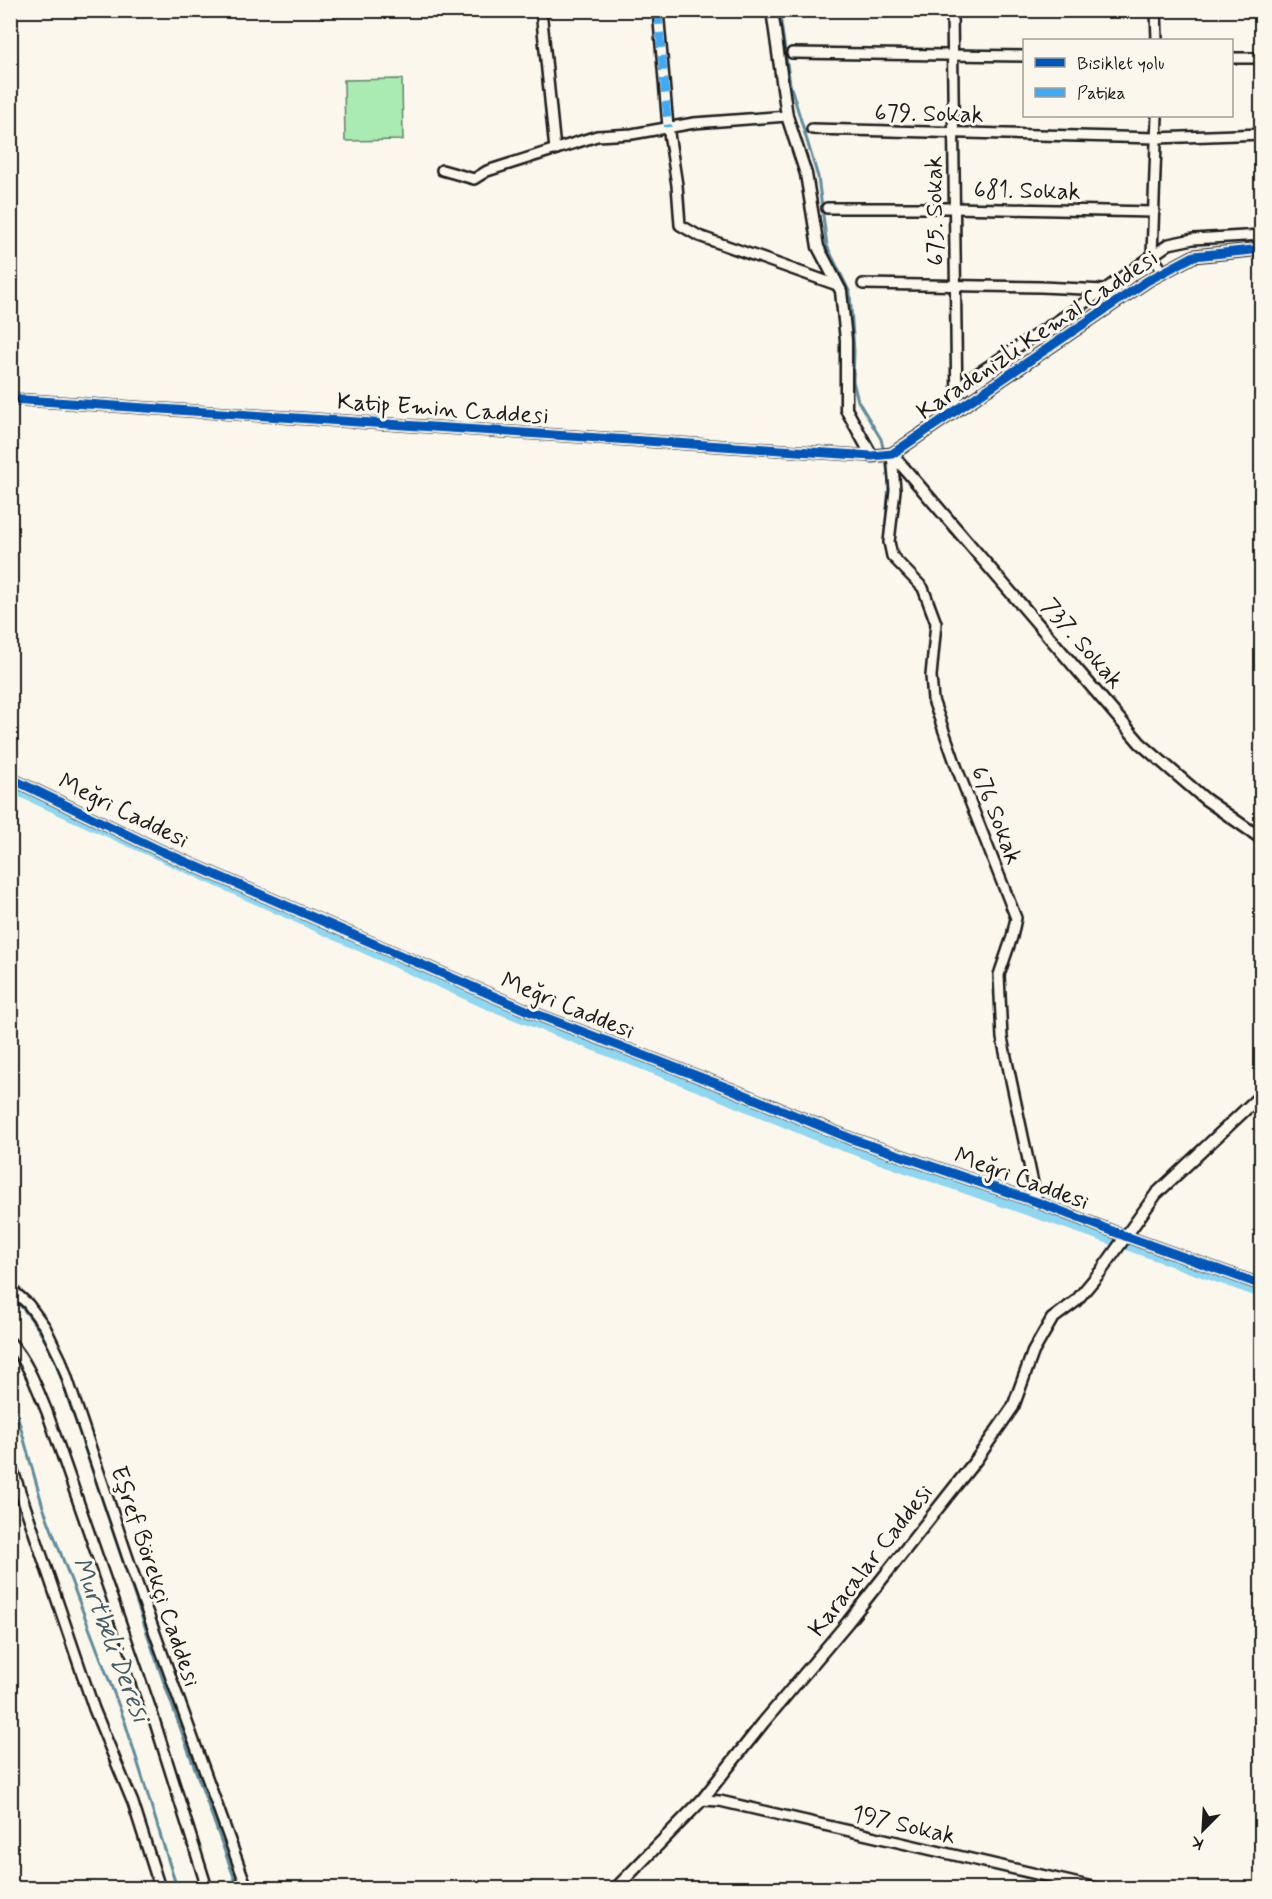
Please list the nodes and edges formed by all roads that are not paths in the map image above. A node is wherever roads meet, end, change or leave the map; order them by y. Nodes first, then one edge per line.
1 (541, 10) edge
2 (658, 10) edge
3 (772, 10) edge
4 (952, 10) edge
5 (1156, 10) edge
6 (1157, 39) edge
7 (792, 53) dead end
8 (951, 55) junction
9 (1023, 56) edge
10 (1233, 58) edge
11 (1262, 58) edge
12 (786, 116) junction
13 (1157, 117) edge
14 (668, 127) junction
15 (812, 129) dead end
16 (952, 133) junction
17 (1262, 134) edge
18 (1157, 138) junction
19 (555, 150) junction
20 (442, 170) dead end
21 (827, 208) dead end
22 (953, 208) junction
23 (1154, 212) junction
24 (1262, 235) edge
25 (1262, 249) edge
26 (1152, 255) junction
27 (1163, 272) junction
28 (837, 285) junction
29 (863, 285) dead end
30 (954, 286) junction
31 (1104, 290) junction
32 (957, 387) junction
33 (10, 399) edge
34 (957, 410) junction
35 (884, 455) junction
36 (10, 778) edge
37 (1262, 839) edge
38 (1262, 1094) edge
39 (1037, 1202) junction
40 (1125, 1236) junction
41 (1262, 1285) edge
42 (10, 1288) edge
43 (10, 1342) edge
44 (10, 1462) edge
45 (702, 1800) junction
46 (160, 1888) edge
47 (207, 1888) edge
48 (247, 1888) edge
49 (616, 1888) edge
50 (1097, 1888) edge

1 - 19 street
2 - 14 street
3 - 12 street, 737. Sokak
4 - 8 street, 675. Sokak
5 - 6 street
7 - 8 street
8 - 9 street
8 - 16 street, 675. Sokak
10 - 11 street
12 - 14 street
12 - 28 street, 737. Sokak
13 - 18 street
14 - 19 street
14 - 28 street
15 - 16 street, 679. Sokak
16 - 18 street, 679. Sokak
16 - 22 street, 675. Sokak
17 - 18 street, 679. Sokak
18 - 23 street
19 - 20 street
21 - 22 street, 681. Sokak
22 - 23 street, 681. Sokak
22 - 30 street, 675. Sokak
23 - 26 street
24 - 26 street
25 - 27 street, Karadenizli Kemal Caddesi
26 - 27 street
26 - 31 street
27 - 34 street, Karadenizli Kemal Caddesi
28 - 35 street, 737. Sokak
29 - 30 street
30 - 31 street
30 - 32 street, 675. Sokak
31 - 32 street
32 - 34 street, 675. Sokak
33 - 35 street, Katip Emin Caddesi
34 - 35 street, Karadenizli Kemal Caddesi
35 - 37 street, 737. Sokak
35 - 39 street, 676 Sokak
36 - 39 street, Meğri Caddesi
38 - 40 street, Karacalar Caddesi
39 - 40 street, Meğri Caddesi
40 - 41 street, Meğri Caddesi
40 - 45 street, Karacalar Caddesi
42 - 48 street, Eşref Börekçi Caddesi
43 - 47 street
44 - 46 street
45 - 49 street, Karacalar Caddesi
45 - 50 street, 197 Sokak

